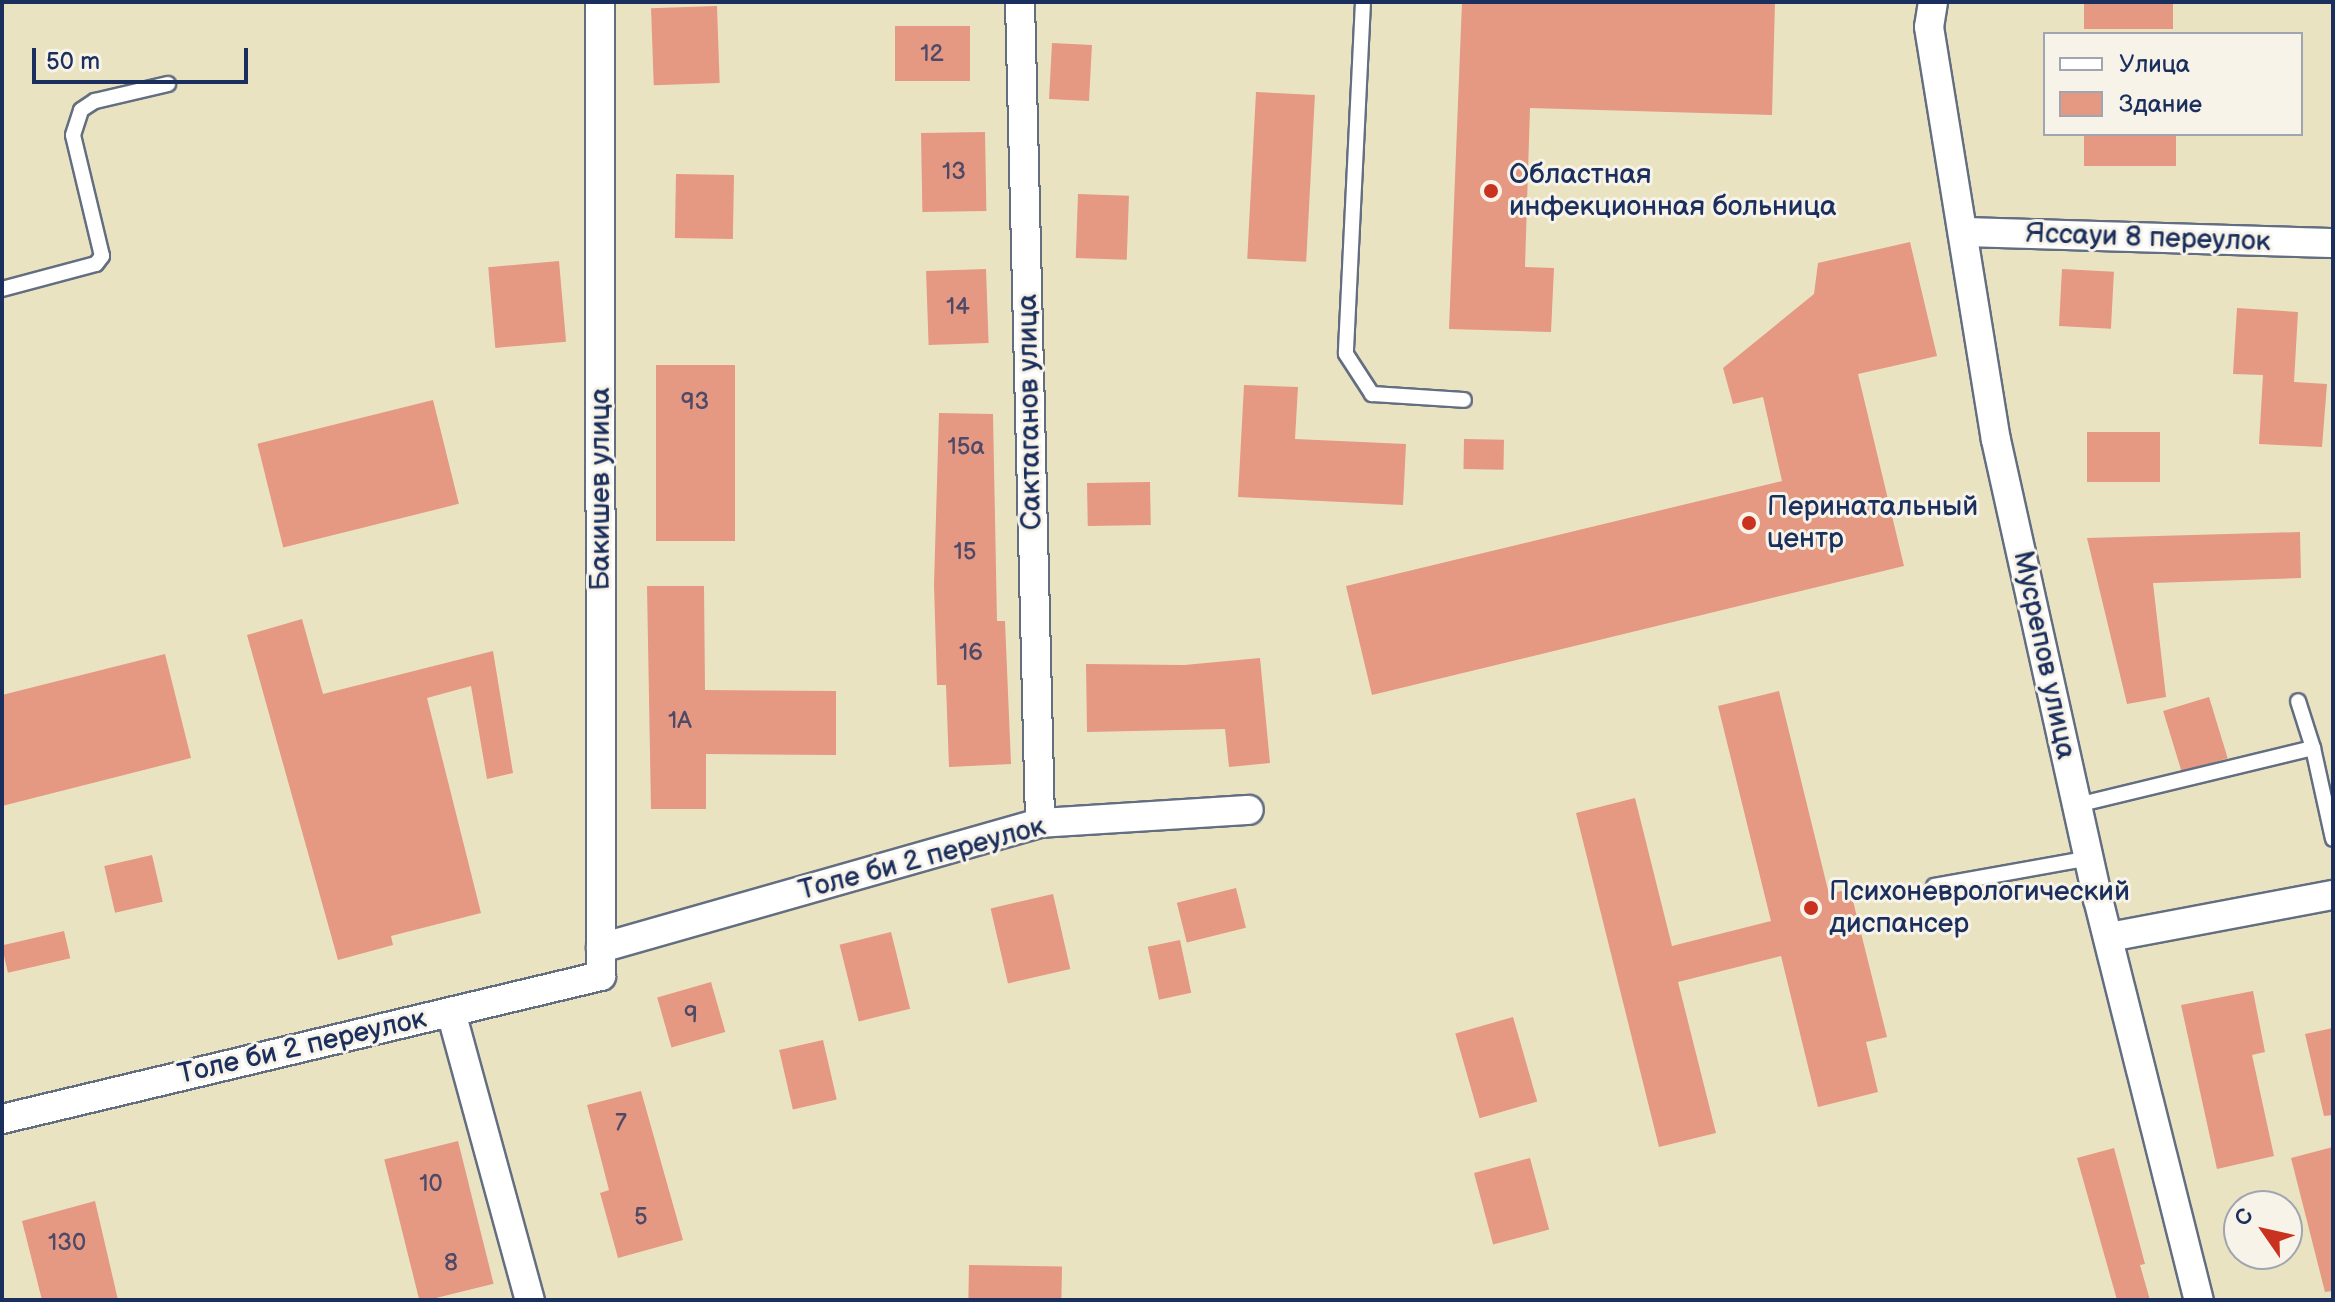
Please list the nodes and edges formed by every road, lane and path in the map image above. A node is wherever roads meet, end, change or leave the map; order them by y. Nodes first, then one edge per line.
1 (600, 2) edge
2 (1020, 2) edge
3 (1363, 2) edge
4 (1933, 2) edge
5 (168, 84) dead end
6 (1963, 232) junction
7 (2333, 243) edge
8 (2, 289) edge
9 (1464, 400) dead end
10 (2298, 701) dead end
11 (2313, 748) junction
12 (2077, 805) junction
13 (1249, 810) dead end
14 (1040, 823) junction
15 (2333, 839) edge
16 (2089, 858) junction
17 (1934, 886) dead end
18 (2333, 895) edge
19 (2110, 937) junction
20 (601, 962) junction
21 (451, 1012) junction
22 (2, 1119) edge
23 (530, 1300) edge
24 (2199, 1300) edge

1 - 20 street, Бакишев улица
2 - 14 street, Сактаганов улица
3 - 9 lane
4 - 6 street, Мусрепов улица
5 - 8 lane
6 - 7 street, Яссауи 8 переулок
6 - 12 street, Мусрепов улица
10 - 11 lane
11 - 12 lane
11 - 15 lane
12 - 16 street, Мусрепов улица
13 - 14 street, Толе би 2 переулок
14 - 20 street, Толе би 2 переулок
16 - 17 lane
16 - 19 street, Мусрепов улица
18 - 19 street
19 - 24 street, Мусрепов улица
20 - 21 street, Толе би 2 переулок
21 - 22 street, Толе би 2 переулок
21 - 23 street

